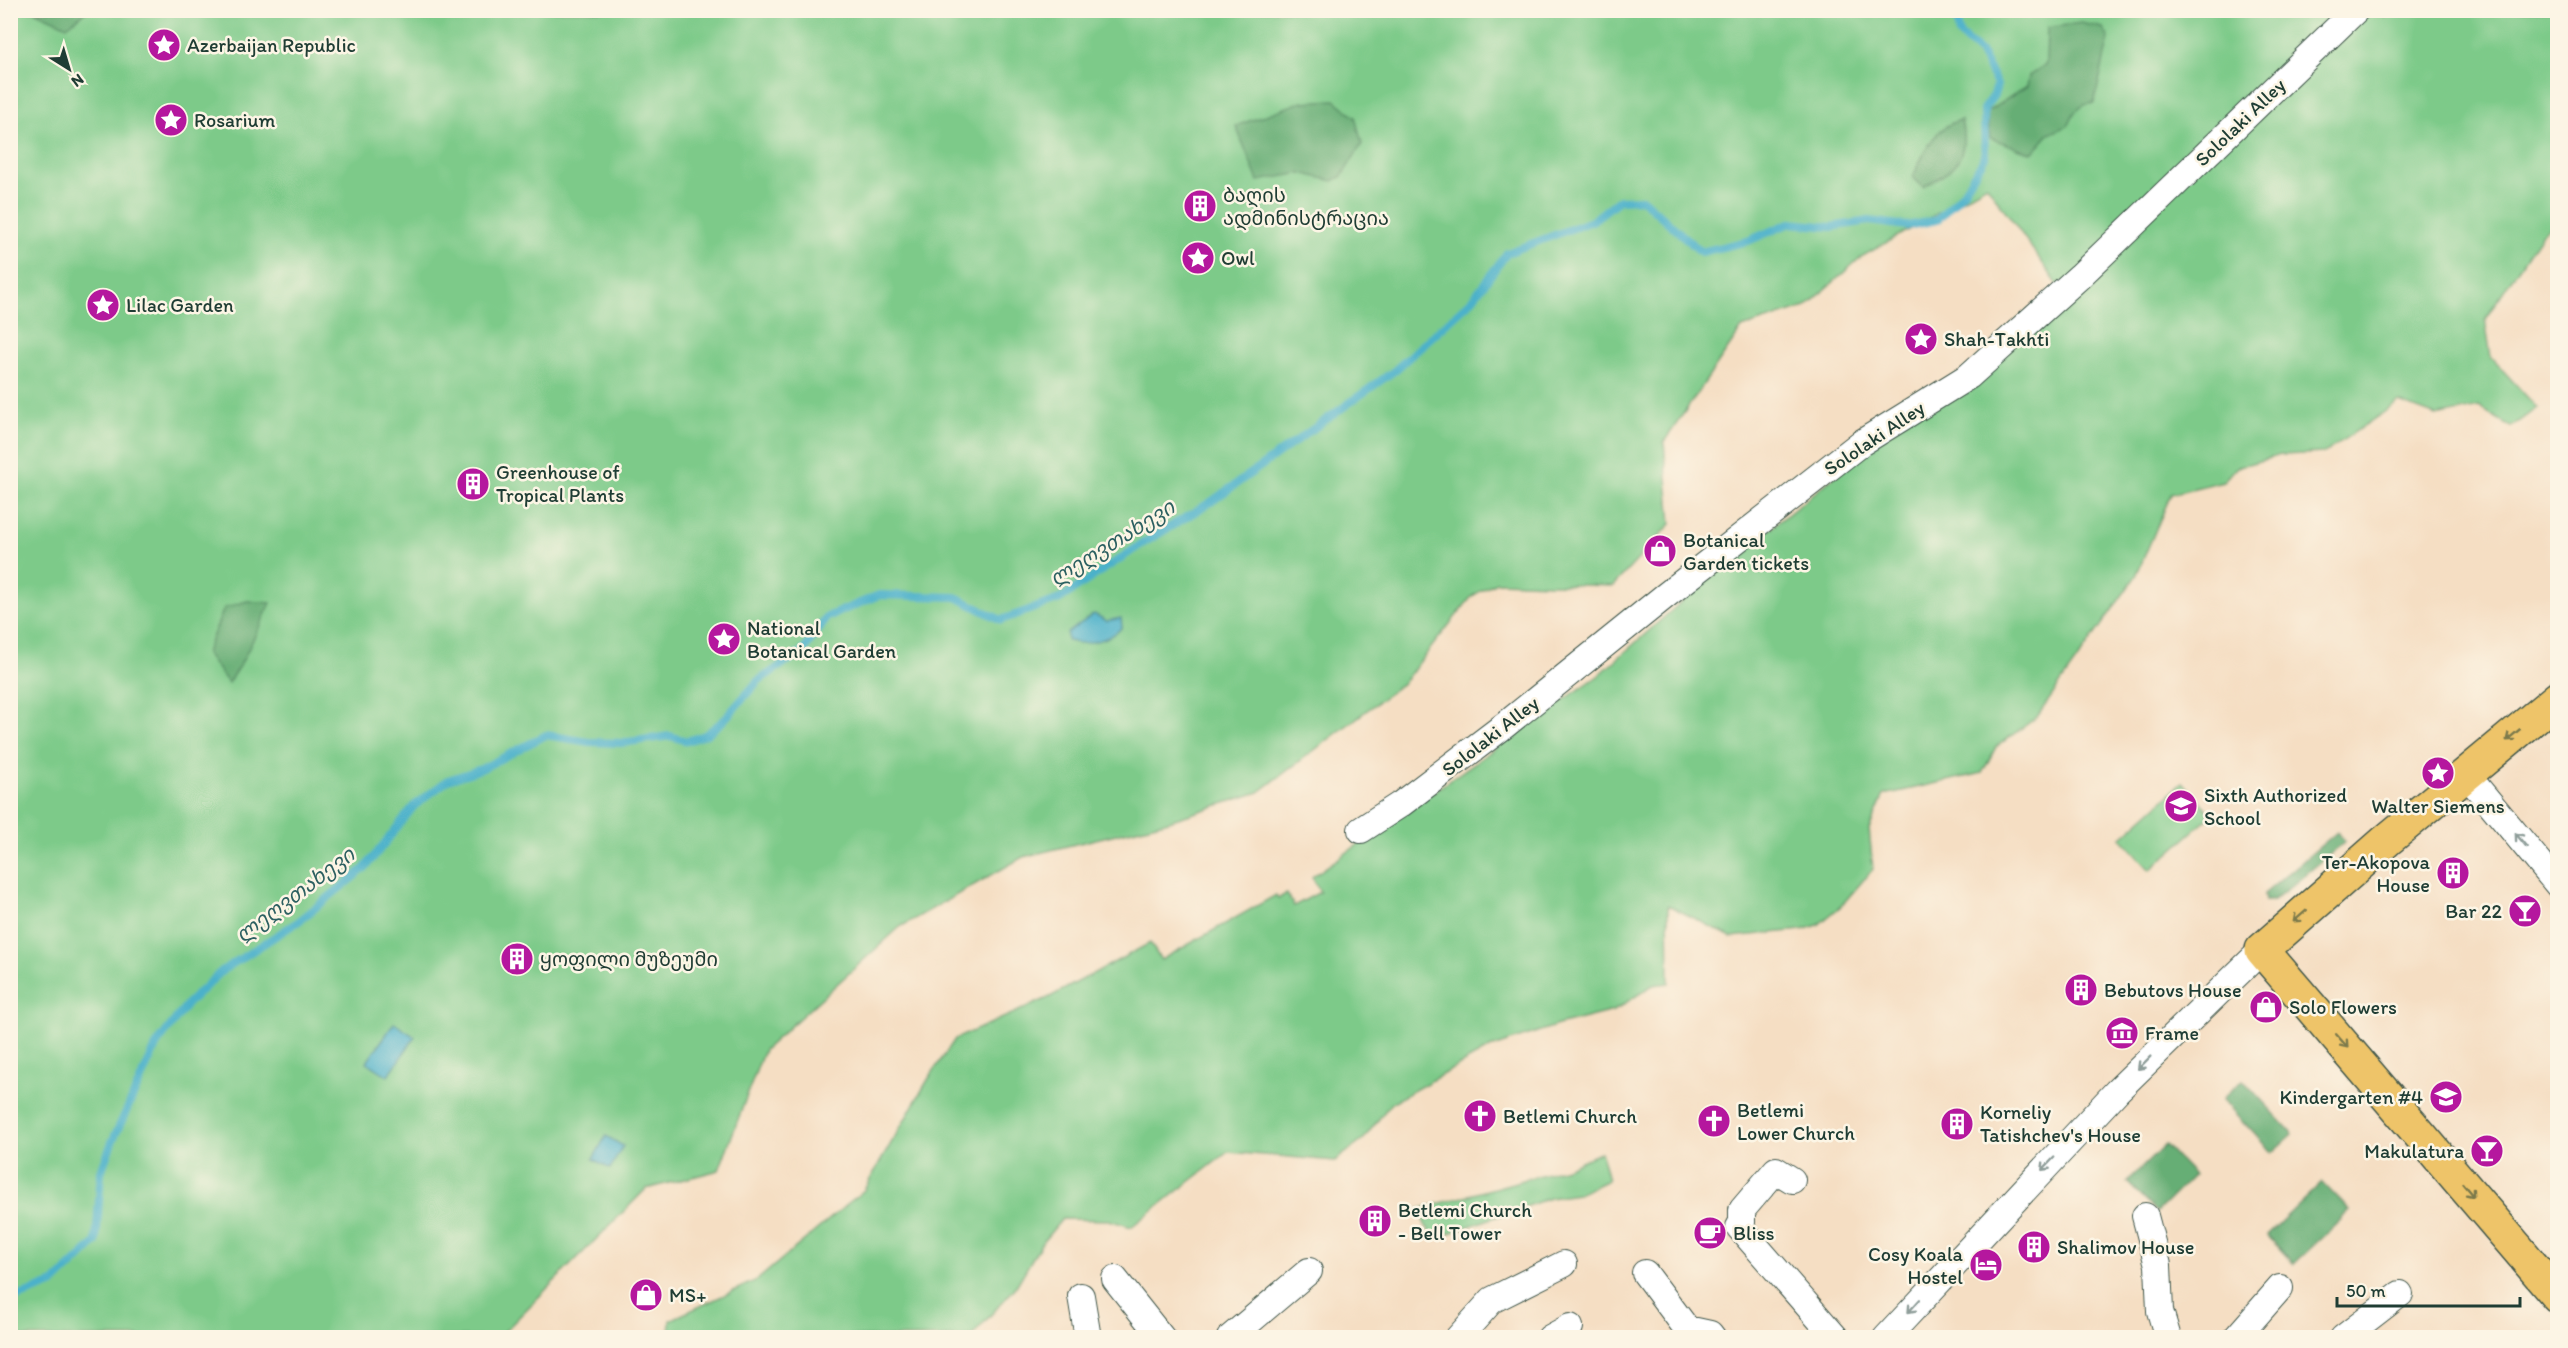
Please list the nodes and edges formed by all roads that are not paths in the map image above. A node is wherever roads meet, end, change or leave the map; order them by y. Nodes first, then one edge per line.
1 (2356, 10) edge
2 (2558, 698) edge
3 (2466, 774) junction
4 (1360, 830) dead end
5 (2558, 885) edge
6 (2262, 950) junction
7 (1792, 1180) dead end
8 (2145, 1216) dead end
9 (1564, 1264) dead end
10 (1645, 1273) dead end
11 (1115, 1279) dead end
12 (2280, 1288) dead end
13 (2400, 1294) dead end
14 (1081, 1296) dead end
15 (2558, 1296) edge
16 (1088, 1338) edge
17 (1162, 1338) edge
18 (1230, 1338) edge
19 (1262, 1338) edge
20 (1458, 1338) edge
21 (1713, 1338) edge
22 (1836, 1338) edge
23 (1886, 1338) edge
24 (2168, 1338) edge
25 (2236, 1338) edge
26 (2343, 1338) edge

1 - 4 street, Sololaki Alley
2 -> 3 main road
5 -> 3 street
3 -> 6 main road
6 -> 15 main road
6 -> 23 street
7 - 22 street
8 - 24 street
9 - 20 street
10 - 21 street
11 - 17 street
12 - 25 street
13 - 26 street
14 - 16 street
18 - 19 street

